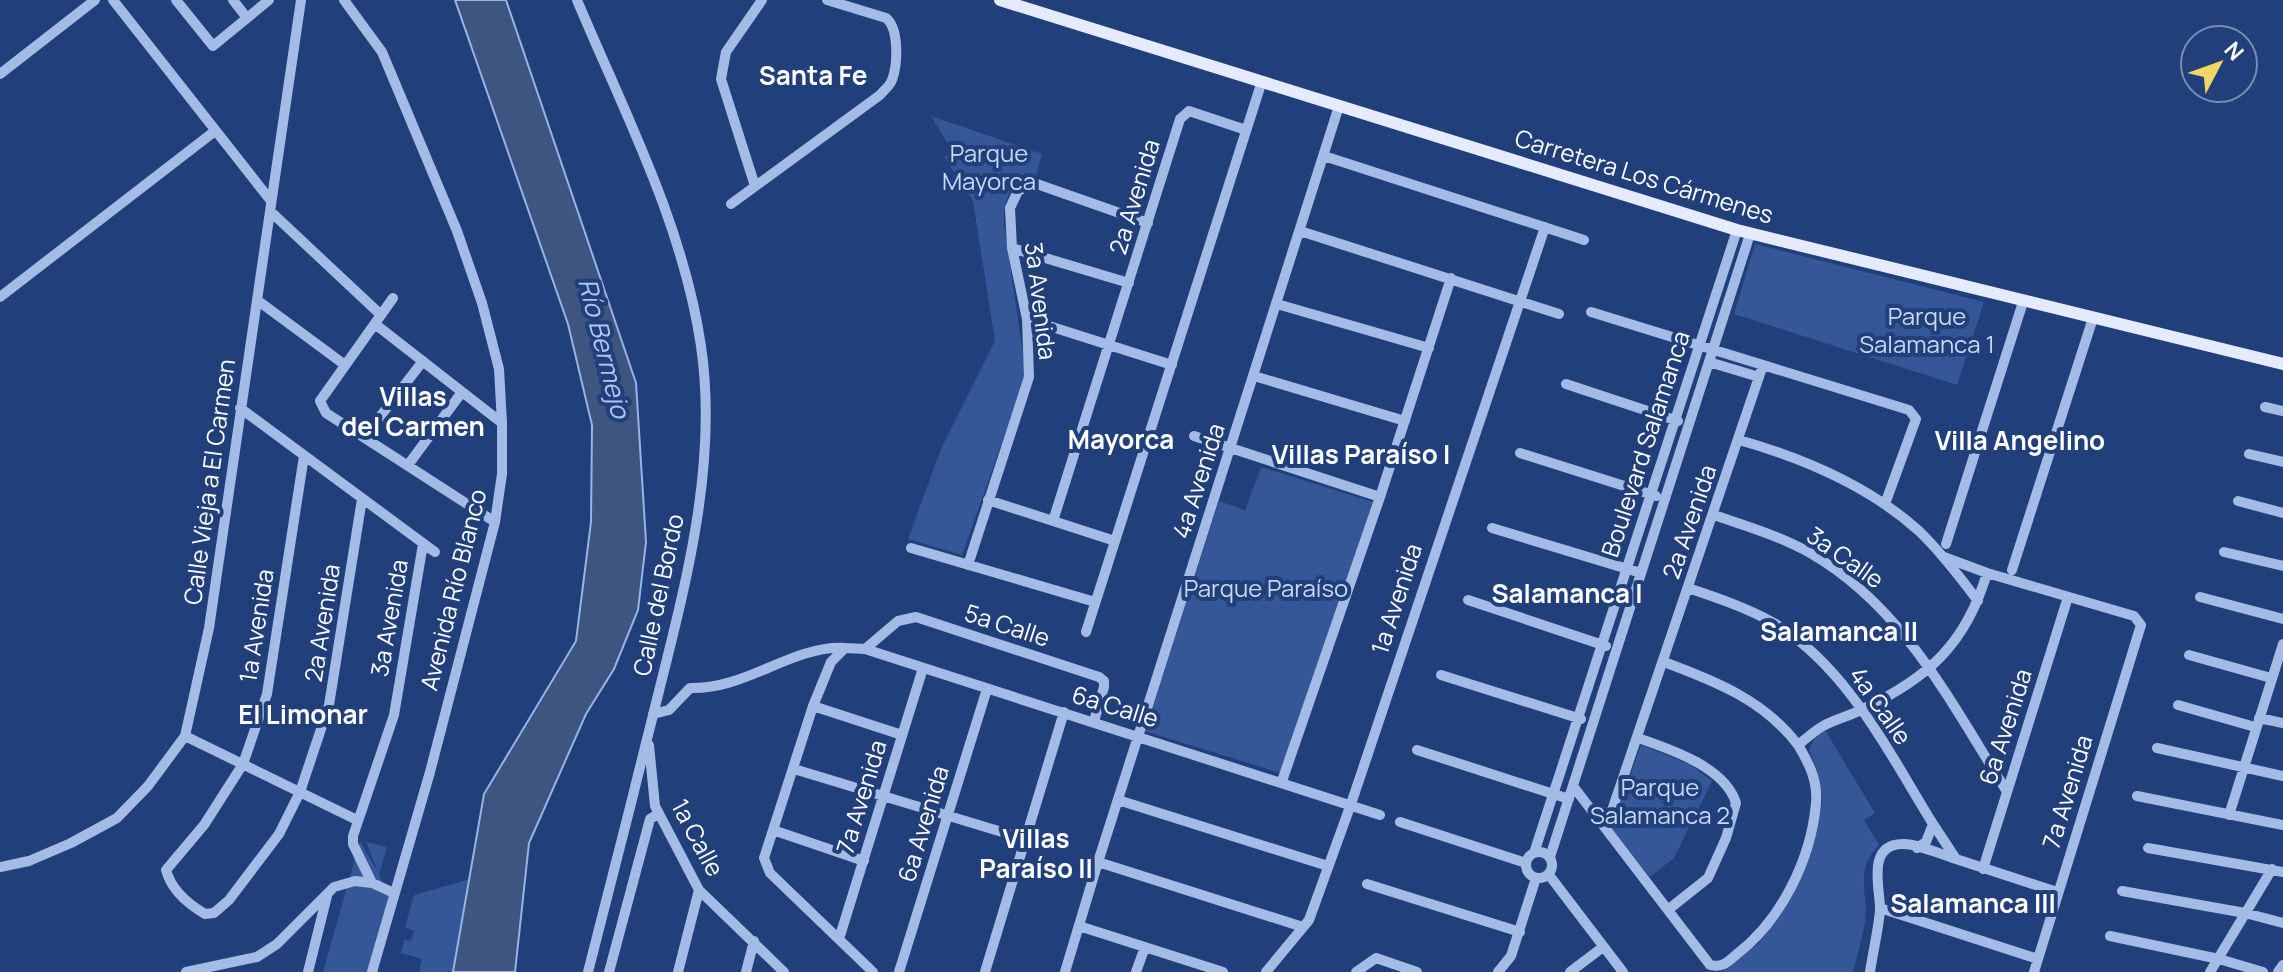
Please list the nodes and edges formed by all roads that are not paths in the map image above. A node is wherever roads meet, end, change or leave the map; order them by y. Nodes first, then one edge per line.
1 (95, 0) edge
2 (113, 0) edge
3 (176, 0) edge
4 (233, 0) edge
5 (269, 0) edge
6 (301, 0) edge
7 (344, 0) edge
8 (577, 0) edge
9 (762, 0) edge
10 (827, 0) edge
11 (1000, 0) edge
12 (247, 18) junction
13 (0, 74) edge
14 (1262, 81) junction
15 (1339, 106) junction
16 (1246, 130) junction
17 (215, 131) junction
18 (1324, 156) junction
19 (755, 186) junction
20 (731, 204) dead end
21 (270, 206) junction
22 (1148, 223) junction
23 (1545, 227) junction
24 (1737, 230) junction
25 (1300, 231) junction
26 (1750, 234) junction
27 (1584, 240) dead end
28 (1012, 248) junction
29 (1451, 278) junction
30 (1129, 283) junction
31 (0, 297) edge
32 (393, 298) dead end
33 (257, 300) junction
34 (1522, 301) junction
35 (2023, 302) junction
36 (1277, 304) junction
37 (1591, 312) dead end
38 (1559, 314) dead end
39 (2093, 318) junction
40 (378, 319) junction
41 (1027, 319) junction
42 (1108, 345) junction
43 (1700, 345) junction
44 (1429, 348) junction
45 (1713, 349) junction
46 (423, 361) junction
47 (1709, 362) junction
48 (2283, 364) edge
49 (345, 365) junction
50 (1172, 365) junction
51 (1763, 365) junction
52 (1254, 376) junction
53 (1759, 377) junction
54 (1566, 384) dead end
55 (462, 392) junction
56 (2265, 407) dead end
57 (240, 408) junction
58 (2283, 411) edge
59 (1675, 420) junction
60 (1405, 421) junction
61 (502, 423) junction
62 (1689, 425) junction
63 (365, 436) junction
64 (1194, 436) dead end
65 (1739, 440) junction
66 (1230, 448) junction
67 (1520, 453) dead end
68 (2249, 454) dead end
69 (304, 456) junction
70 (2283, 462) edge
71 (408, 465) junction
72 (1651, 494) junction
73 (1380, 497) junction
74 (362, 499) junction
75 (1665, 499) junction
76 (988, 500) junction
77 (2238, 501) dead end
78 (1885, 504) junction
79 (2283, 513) edge
80 (1714, 515) junction
81 (1053, 521) junction
82 (495, 522) junction
83 (1492, 528) dead end
84 (1115, 541) junction
85 (423, 544) junction
86 (1946, 544) dead end
87 (911, 548) dead end
88 (435, 552) dead end
89 (2224, 552) dead end
90 (1944, 557) junction
91 (968, 565) junction
92 (2283, 566) edge
93 (1626, 569) junction
94 (2012, 570) dead end
95 (1641, 573) junction
96 (1987, 573) junction
97 (1688, 588) junction
98 (2068, 597) junction
99 (2200, 597) dead end
100 (1468, 600) dead end
101 (1978, 601) junction
102 (1095, 602) junction
103 (2283, 619) edge
104 (1086, 632) dead end
105 (1602, 644) junction
106 (2283, 644) edge
107 (865, 649) junction
108 (1617, 649) junction
109 (842, 651) junction
110 (2189, 655) dead end
111 (1664, 662) junction
112 (923, 668) junction
113 (1930, 670) junction
114 (2276, 672) edge
115 (1441, 675) dead end
116 (987, 689) junction
117 (2178, 705) dead end
118 (813, 706) junction
119 (1861, 710) junction
120 (1064, 712) junction
121 (653, 714) junction
122 (1578, 718) junction
123 (1094, 721) junction
124 (2257, 722) junction
125 (1593, 723) junction
126 (2283, 723) edge
127 (902, 735) junction
128 (1138, 735) junction
129 (185, 736) junction
130 (648, 737) junction
131 (1638, 738) junction
132 (1798, 745) junction
133 (2157, 748) dead end
134 (1417, 750) dead end
135 (243, 764) junction
136 (2243, 767) junction
137 (794, 769) junction
138 (2283, 776) edge
139 (1282, 781) junction
140 (1573, 786) junction
141 (2006, 790) junction
142 (300, 792) junction
143 (1553, 794) junction
144 (884, 796) junction
145 (2137, 796) dead end
146 (1569, 799) junction
147 (1118, 800) junction
148 (1351, 804) junction
149 (658, 814) junction
150 (948, 815) junction
151 (1380, 815) dead end
152 (2229, 815) junction
153 (357, 820) junction
154 (1400, 822) dead end
155 (1933, 824) junction
156 (2283, 825) edge
157 (1606, 828) junction
158 (773, 830) junction
159 (1025, 839) junction
160 (1917, 848) junction
161 (2148, 848) dead end
162 (1534, 853) junction
163 (1550, 857) junction
164 (1956, 859) junction
165 (864, 861) junction
166 (1098, 862) junction
167 (1526, 863) junction
168 (1328, 866) junction
169 (0, 867) edge
170 (1983, 869) junction
171 (2278, 870) edge
172 (1549, 875) junction
173 (1536, 878) junction
174 (372, 883) junction
175 (1367, 884) dead end
176 (699, 890) junction
177 (2122, 891) dead end
178 (2057, 892) junction
179 (394, 893) junction
180 (328, 894) junction
181 (1880, 908) junction
182 (1669, 909) junction
183 (214, 913) joint
184 (2245, 913) junction
185 (2283, 923) edge
186 (1079, 926) junction
187 (1303, 927) junction
188 (1520, 932) junction
189 (2110, 936) dead end
190 (839, 939) junction
191 (754, 941) junction
192 (1145, 947) junction
193 (1603, 947) junction
194 (2038, 959) junction
195 (2219, 959) junction
196 (2283, 965) edge
197 (186, 972) edge
198 (308, 972) edge
199 (372, 972) edge
200 (588, 972) edge
201 (609, 972) edge
202 (678, 972) edge
203 (746, 972) edge
204 (784, 972) edge
205 (873, 972) edge
206 (899, 972) edge
207 (985, 972) edge
208 (1065, 972) edge
209 (1136, 972) edge
210 (1223, 972) edge
211 (1266, 972) edge
212 (1356, 972) edge
213 (1417, 972) edge
214 (1498, 972) edge
215 (1570, 972) edge
216 (1623, 972) edge
217 (1870, 972) edge
218 (2034, 972) edge
219 (2210, 972) edge
220 (2263, 972) edge
221 (2278, 972) edge

1 - 13 street
2 - 17 street
3 - 12 street
4 - 12 street
5 - 12 street
6 - 21 street, Calle Vieja a El Carmen
7 - 61 street, Avenida Río Blanco
8 - 121 street, Calle del Bordo
9 - 19 street
10 - 19 street
11 - 14 main road, Carretera Los Cármenes
14 - 15 main road, Carretera Los Cármenes
14 - 16 street
15 - 18 street, 4a Avenida
15 - 24 main road, Carretera Los Cármenes
16 - 22 street, 2a Avenida
16 - 50 street
17 - 21 street
17 - 31 street
18 - 23 street
18 - 25 street, 4a Avenida
19 - 20 street
21 - 33 street, Calle Vieja a El Carmen
21 - 40 street
22 - 28 street, 3a Avenida
22 - 30 street, 2a Avenida
23 - 27 street
23 - 34 street, 1a Avenida
24 - 26 main road, Carretera Los Cármenes
24 - 43 street, Boulevard Salamanca
25 - 29 street
25 - 36 street, 4a Avenida
26 - 35 main road, Carretera Los Cármenes
26 - 45 street, Boulevard Salamanca
28 - 30 street
28 - 41 street, 3a Avenida
29 - 34 street
29 - 44 street
30 - 42 street, 2a Avenida
32 - 40 street
33 - 49 street
33 - 57 street, Calle Vieja a El Carmen
34 - 38 street
34 - 148 street, 1a Avenida
35 - 39 main road, Carretera Los Cármenes
35 - 86 street
36 - 44 street
36 - 52 street, 4a Avenida
37 - 43 street
39 - 48 main road, Carretera Los Cármenes
39 - 94 street
40 - 46 street
40 - 49 street
41 - 42 street
41 - 76 street, 3a Avenida
42 - 50 street
42 - 81 street, 2a Avenida
43 - 45 street
43 - 59 street, Boulevard Salamanca
44 - 60 street
45 - 47 street, Boulevard Salamanca
45 - 51 street
46 - 55 street
46 - 63 street
47 - 53 street
47 - 62 street, Boulevard Salamanca
49 - 63 street
50 - 84 street
51 - 53 street, 2a Avenida
51 - 78 street
52 - 60 street
52 - 66 street, 4a Avenida
53 - 65 street, 2a Avenida
54 - 59 street
55 - 61 street
55 - 71 street
56 - 58 street
57 - 69 street
57 - 129 street, Calle Vieja a El Carmen
59 - 62 street
59 - 72 street, Boulevard Salamanca
60 - 73 street
61 - 82 street, Avenida Río Blanco
62 - 75 street, Boulevard Salamanca
63 - 71 street
64 - 66 street
65 - 78 street
65 - 80 street, 2a Avenida
66 - 73 street
66 - 128 street, 4a Avenida
67 - 72 street
68 - 70 street
69 - 74 street
69 - 135 street, 1a Avenida
71 - 82 street
72 - 75 street
72 - 93 street, Boulevard Salamanca
73 - 139 street
74 - 85 street
74 - 142 street, 2a Avenida
75 - 95 street, Boulevard Salamanca
76 - 81 street
76 - 91 street, 3a Avenida
77 - 79 street
78 - 90 street
80 - 97 street, 2a Avenida
80 - 113 street, 3a Calle
81 - 84 street
82 - 179 street, Avenida Río Blanco
83 - 93 street
84 - 102 street
85 - 88 street
85 - 153 street, 3a Avenida
87 - 91 street, 5a Calle
89 - 92 street
90 - 96 street
90 - 101 street
91 - 102 street, 5a Calle
93 - 95 street
93 - 105 street, Boulevard Salamanca
95 - 108 street, Boulevard Salamanca
96 - 98 street
96 - 101 street
97 - 111 street, 2a Avenida
97 - 119 street, 4a Calle
98 - 141 street, 6a Avenida
98 - 178 street, 7a Avenida
99 - 103 street
100 - 105 street
101 - 113 street
102 - 104 street
105 - 108 street
105 - 122 street, Boulevard Salamanca
106 - 114 street
107 - 109 street, 6a Calle
107 - 112 street, 6a Calle
107 - 123 street, 5a Calle
108 - 125 street, Boulevard Salamanca
109 - 118 street
109 - 121 street, 6a Calle
110 - 114 street
111 - 131 street, 2a Avenida
111 - 132 street
112 - 116 street, 6a Calle
112 - 127 street, 7a Avenida
113 - 119 street
113 - 141 street, 3a Calle
114 - 124 street
115 - 122 street
116 - 120 street, 6a Calle
116 - 150 street, 6a Avenida
117 - 124 street
118 - 127 street
118 - 137 street
119 - 132 street
119 - 155 street, 4a Calle
120 - 123 street, 6a Calle
120 - 159 street
121 - 130 street, Calle del Bordo
122 - 125 street
122 - 143 street, Boulevard Salamanca
123 - 128 street, 6a Calle
124 - 126 street
124 - 136 street
125 - 140 street, Boulevard Salamanca
127 - 144 street, 7a Avenida
128 - 139 street, 6a Calle
128 - 147 street, 4a Avenida
129 - 135 street
129 - 169 street, Calle Vieja a El Carmen
130 - 149 street, 1a Calle
130 - 200 street, Calle del Bordo
131 - 157 street, 2a Avenida
131 - 182 street
132 - 182 street
133 - 136 street
134 - 143 street
135 - 142 street
135 - 183 street, 1a Avenida
136 - 138 street
136 - 152 street
137 - 144 street
137 - 158 street
139 - 148 street, 6a Calle
140 - 146 street, Boulevard Salamanca
140 - 157 street
141 - 170 street, 6a Avenida
142 - 153 street
142 - 183 street, 2a Avenida
143 - 146 street
143 - 162 street, Boulevard Salamanca
144 - 150 street
144 - 165 street, 7a Avenida
145 - 152 street
146 - 163 street, Boulevard Salamanca
147 - 166 street, 4a Avenida
147 - 168 street
148 - 151 street, 6a Calle
148 - 168 street, 1a Avenida
149 - 176 street, 1a Calle
149 - 201 street
150 - 159 street
150 - 206 street, 6a Avenida
152 - 156 street
153 - 174 street, 3a Avenida
154 - 167 street
155 - 160 street
155 - 164 street, 4a Calle
157 - 182 street
158 - 165 street
158 - 190 street
159 - 207 street
160 - 164 street
160 - 181 street
161 - 171 street
162 - 163 street
162 - 167 street
163 - 172 street
164 - 170 street
165 - 190 street, 7a Avenida
166 - 186 street, 4a Avenida
166 - 187 street
167 - 173 street
168 - 187 street, 1a Avenida
170 - 178 street
171 - 184 street
172 - 173 street
172 - 193 street
173 - 188 street
174 - 179 street
174 - 180 street
175 - 188 street
176 - 191 street, 1a Calle
176 - 202 street
177 - 184 street
178 - 194 street, 7a Avenida
179 - 199 street, Avenida Río Blanco
180 - 197 street
180 - 198 street
181 - 194 street
181 - 217 street
184 - 185 street
184 - 195 street
186 - 192 street
186 - 208 street, 4a Avenida
187 - 211 street, 1a Avenida
188 - 214 street
189 - 195 street
190 - 205 street
191 - 203 street
191 - 204 street, 1a Calle
192 - 209 street
192 - 210 street
193 - 215 street
193 - 216 street
194 - 218 street, 7a Avenida
195 - 219 street
195 - 220 street
196 - 221 street
212 - 213 street

